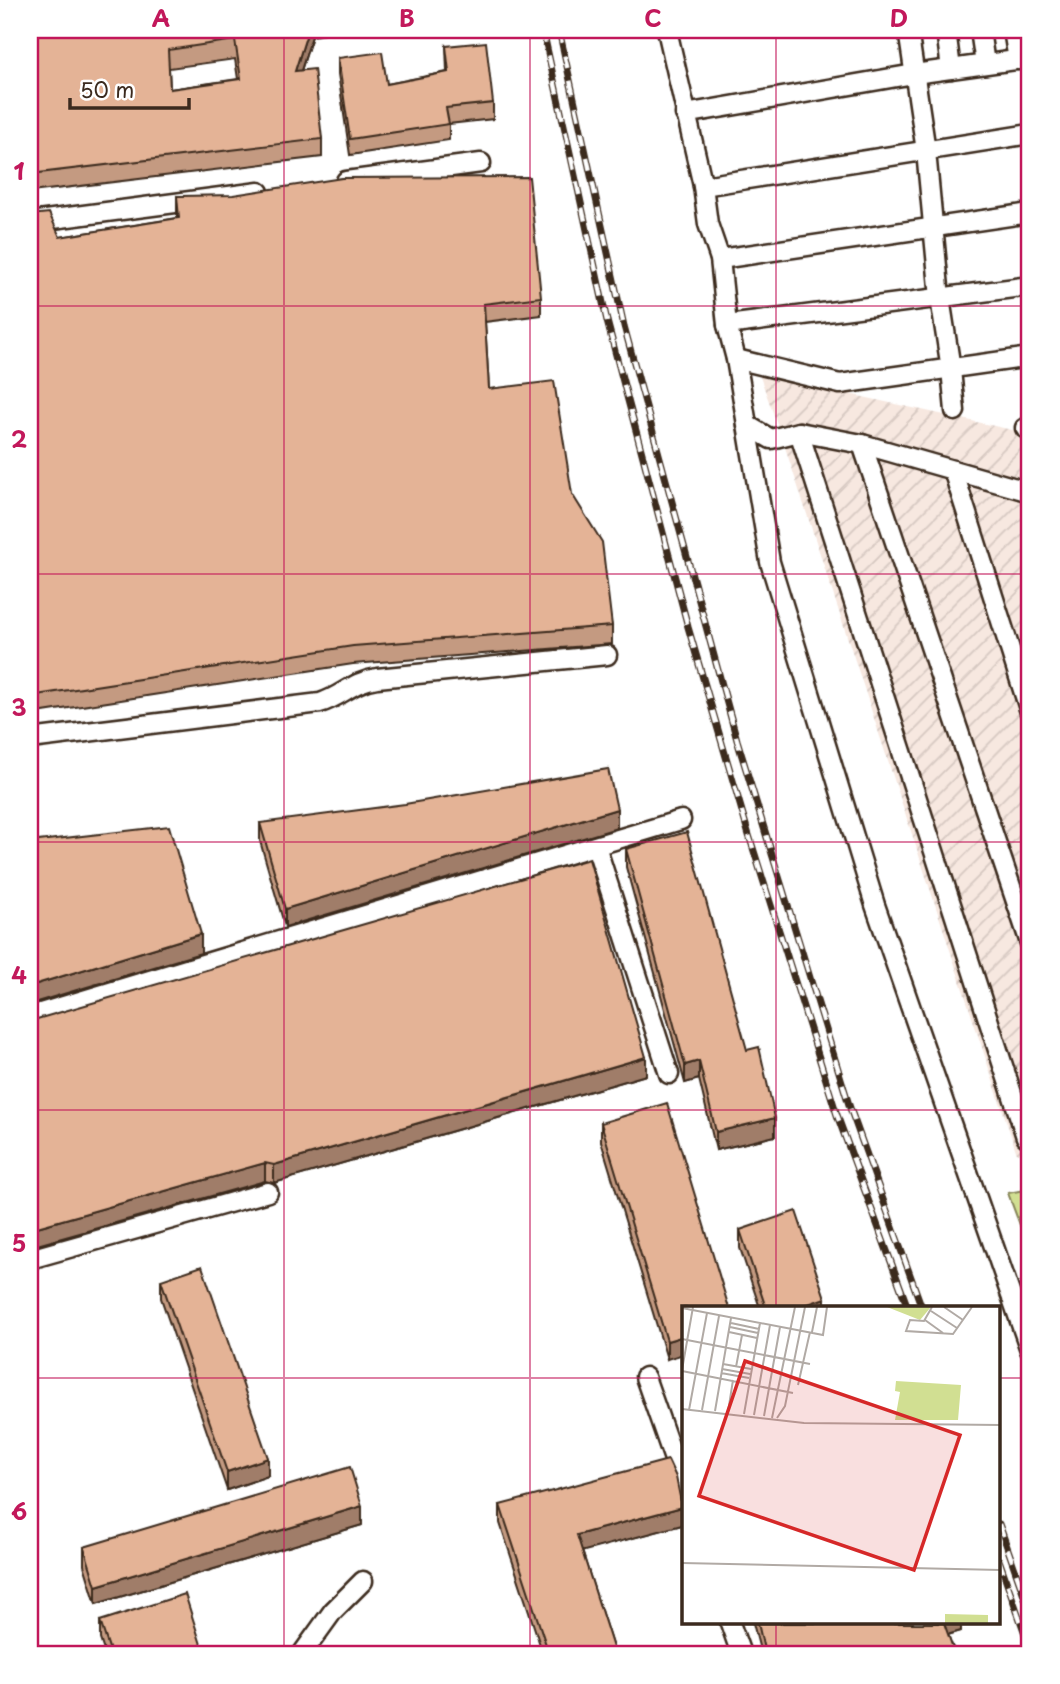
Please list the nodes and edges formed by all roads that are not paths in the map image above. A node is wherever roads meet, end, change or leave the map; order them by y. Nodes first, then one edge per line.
1 (667, 30) edge
2 (908, 30) edge
3 (946, 30) edge
4 (980, 30) edge
5 (1013, 30) edge
6 (1024, 59) edge
7 (985, 64) junction
8 (951, 69) junction
9 (914, 74) junction
10 (685, 114) junction
11 (1030, 134) edge
12 (926, 151) junction
13 (481, 163) dead end
14 (331, 183) edge
15 (703, 186) junction
16 (276, 190) edge
17 (1030, 213) edge
18 (30, 222) edge
19 (934, 226) junction
20 (720, 259) junction
21 (1030, 286) edge
22 (940, 298) junction
23 (727, 325) junction
24 (1030, 357) edge
25 (736, 359) junction
26 (951, 369) junction
27 (955, 411) dead end
28 (747, 425) junction
29 (799, 432) junction
30 (862, 444) junction
31 (953, 470) junction
32 (1030, 492) edge
33 (607, 655) dead end
34 (1030, 712) edge
35 (30, 739) edge
36 (681, 820) dead end
37 (596, 846) junction
38 (1030, 943) edge
39 (30, 1016) edge
40 (669, 1074) dead end
41 (1030, 1136) edge
42 (268, 1192) dead end
43 (30, 1259) edge
44 (1030, 1350) edge
45 (645, 1377) dead end
46 (682, 1482) edge
47 (362, 1581) dead end
48 (730, 1624) edge
49 (302, 1654) edge
50 (741, 1654) edge

1 - 10 street
2 - 9 street
3 - 8 street
4 - 7 street
5 - 6 street
6 - 7 street
7 - 8 street
8 - 9 street
9 - 10 street
9 - 12 street
10 - 15 street
11 - 12 street
12 - 15 street
12 - 19 street
13 - 14 street
15 - 20 street
16 - 18 street
17 - 19 street
19 - 20 street
19 - 22 street
20 - 23 street
21 - 22 street
22 - 23 street
22 - 26 street
23 - 25 street
24 - 26 street
25 - 26 street
25 - 28 street
26 - 27 street
28 - 29 street
28 - 44 street
29 - 30 street
29 - 41 street
30 - 31 street
30 - 38 street
31 - 32 street
31 - 34 street
33 - 35 street
36 - 37 street
37 - 39 street
37 - 40 street
42 - 43 street
45 - 46 street
47 - 49 street
48 - 50 street

